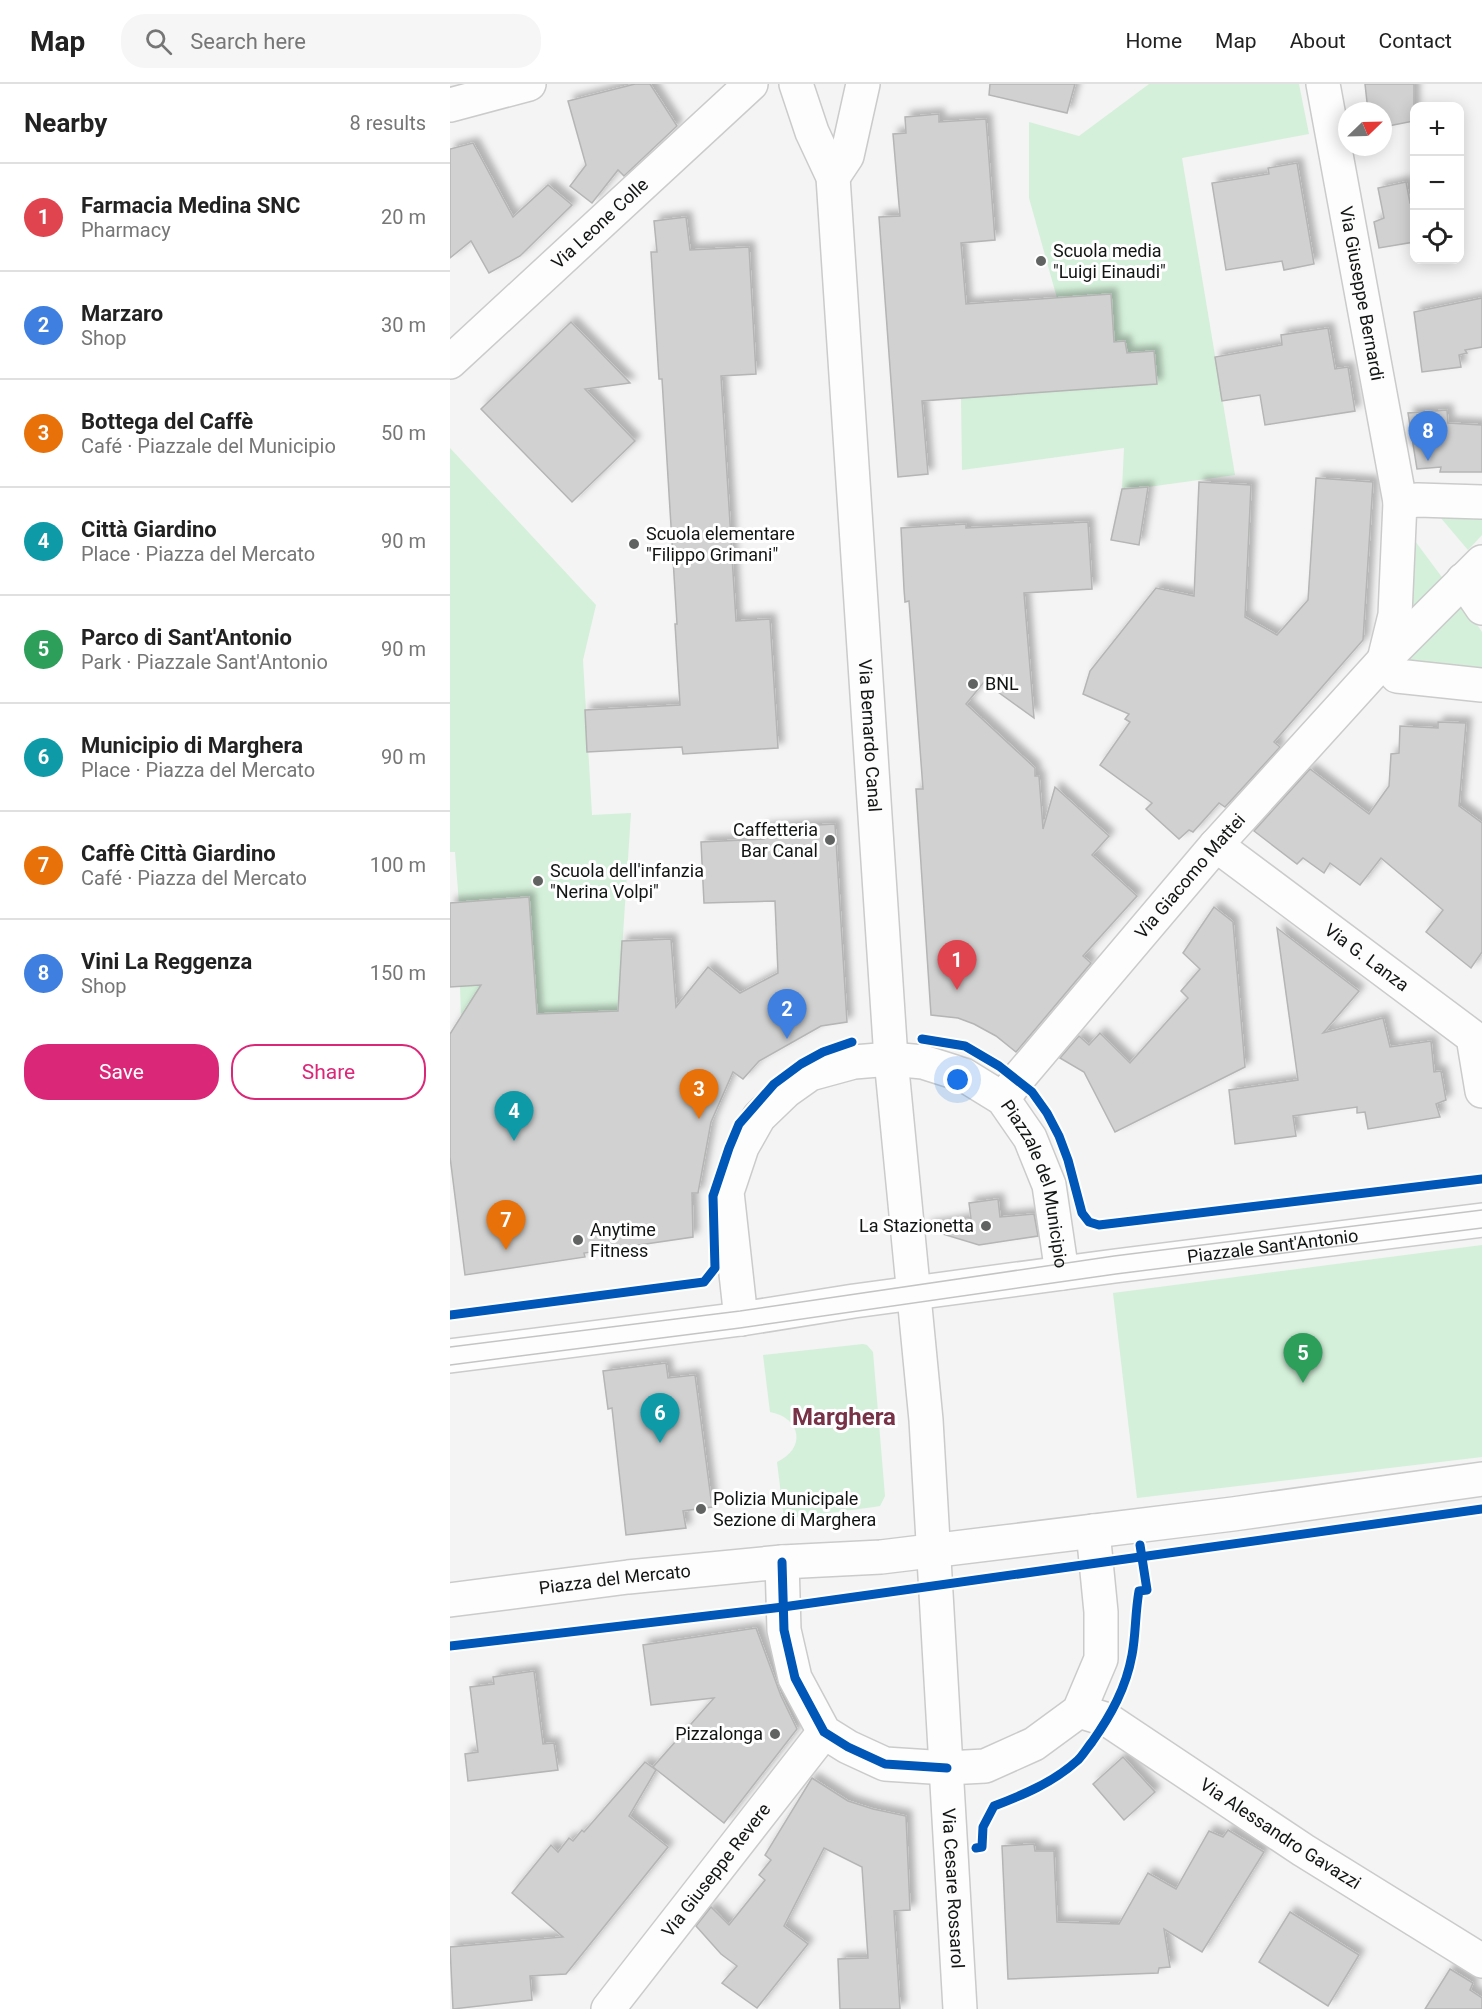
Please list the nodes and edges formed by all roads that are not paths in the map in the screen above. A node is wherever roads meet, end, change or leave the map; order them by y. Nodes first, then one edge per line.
1 (529, 84) edge
2 (751, 84) edge
3 (796, 84) edge
4 (863, 84) edge
5 (1323, 84) edge
6 (450, 105) edge
7 (833, 177) junction
8 (450, 363) edge
9 (1400, 502) junction
10 (1482, 502) edge
11 (1473, 571) edge
12 (1482, 608) edge
13 (1384, 660) junction
14 (1482, 685) edge
15 (1216, 845) junction
16 (1478, 1032) edge
17 (891, 1059) junction
18 (1482, 1091) edge
19 (1003, 1099) junction
20 (1482, 1220) edge
21 (1062, 1273) junction
22 (914, 1293) junction
23 (741, 1319) junction
24 (450, 1356) edge
25 (1482, 1479) edge
26 (1093, 1531) junction
27 (934, 1549) junction
28 (782, 1562) junction
29 (450, 1600) edge
30 (1079, 1711) junction
31 (824, 1732) junction
32 (947, 1768) junction
33 (1482, 1960) edge
34 (608, 2009) edge
35 (960, 2009) edge

1 - 6 street
2 - 8 street, Via Leone Colle
3 - 7 street, Via Bernardo Canal
4 - 7 street
5 - 9 street, Via Giuseppe Bernardi
7 - 17 street, Via Bernardo Canal
9 - 10 street
9 - 13 street, Via Giuseppe Bernardi
11 - 12 street
11 - 13 street, Via Giacomo Mattei
13 - 14 street
13 - 15 street, Via Giacomo Mattei
15 - 16 street, Via G. Lanza
15 - 19 street, Via Giacomo Mattei
16 - 18 street, Via G. Lanza
17 - 19 street, Piazzale del Municipio
17 - 22 street, Via Bernardo Canal
17 - 23 street, Piazzale del Municipio
19 - 21 street, Piazzale del Municipio
20 - 21 street, Piazzale Sant'Antonio
21 - 22 street, Piazzale del Municipio
22 - 23 street, Piazzale del Municipio
22 - 27 street
23 - 24 street
25 - 26 street
26 - 27 street
26 - 30 street
27 - 28 street
27 - 32 street
28 - 29 street, Piazza del Mercato
28 - 31 street
30 - 32 street
30 - 33 street, Via Alessandro Gavazzi
31 - 32 street
31 - 34 street, Via Giuseppe Revere
32 - 35 street, Via Cesare Rossarol

